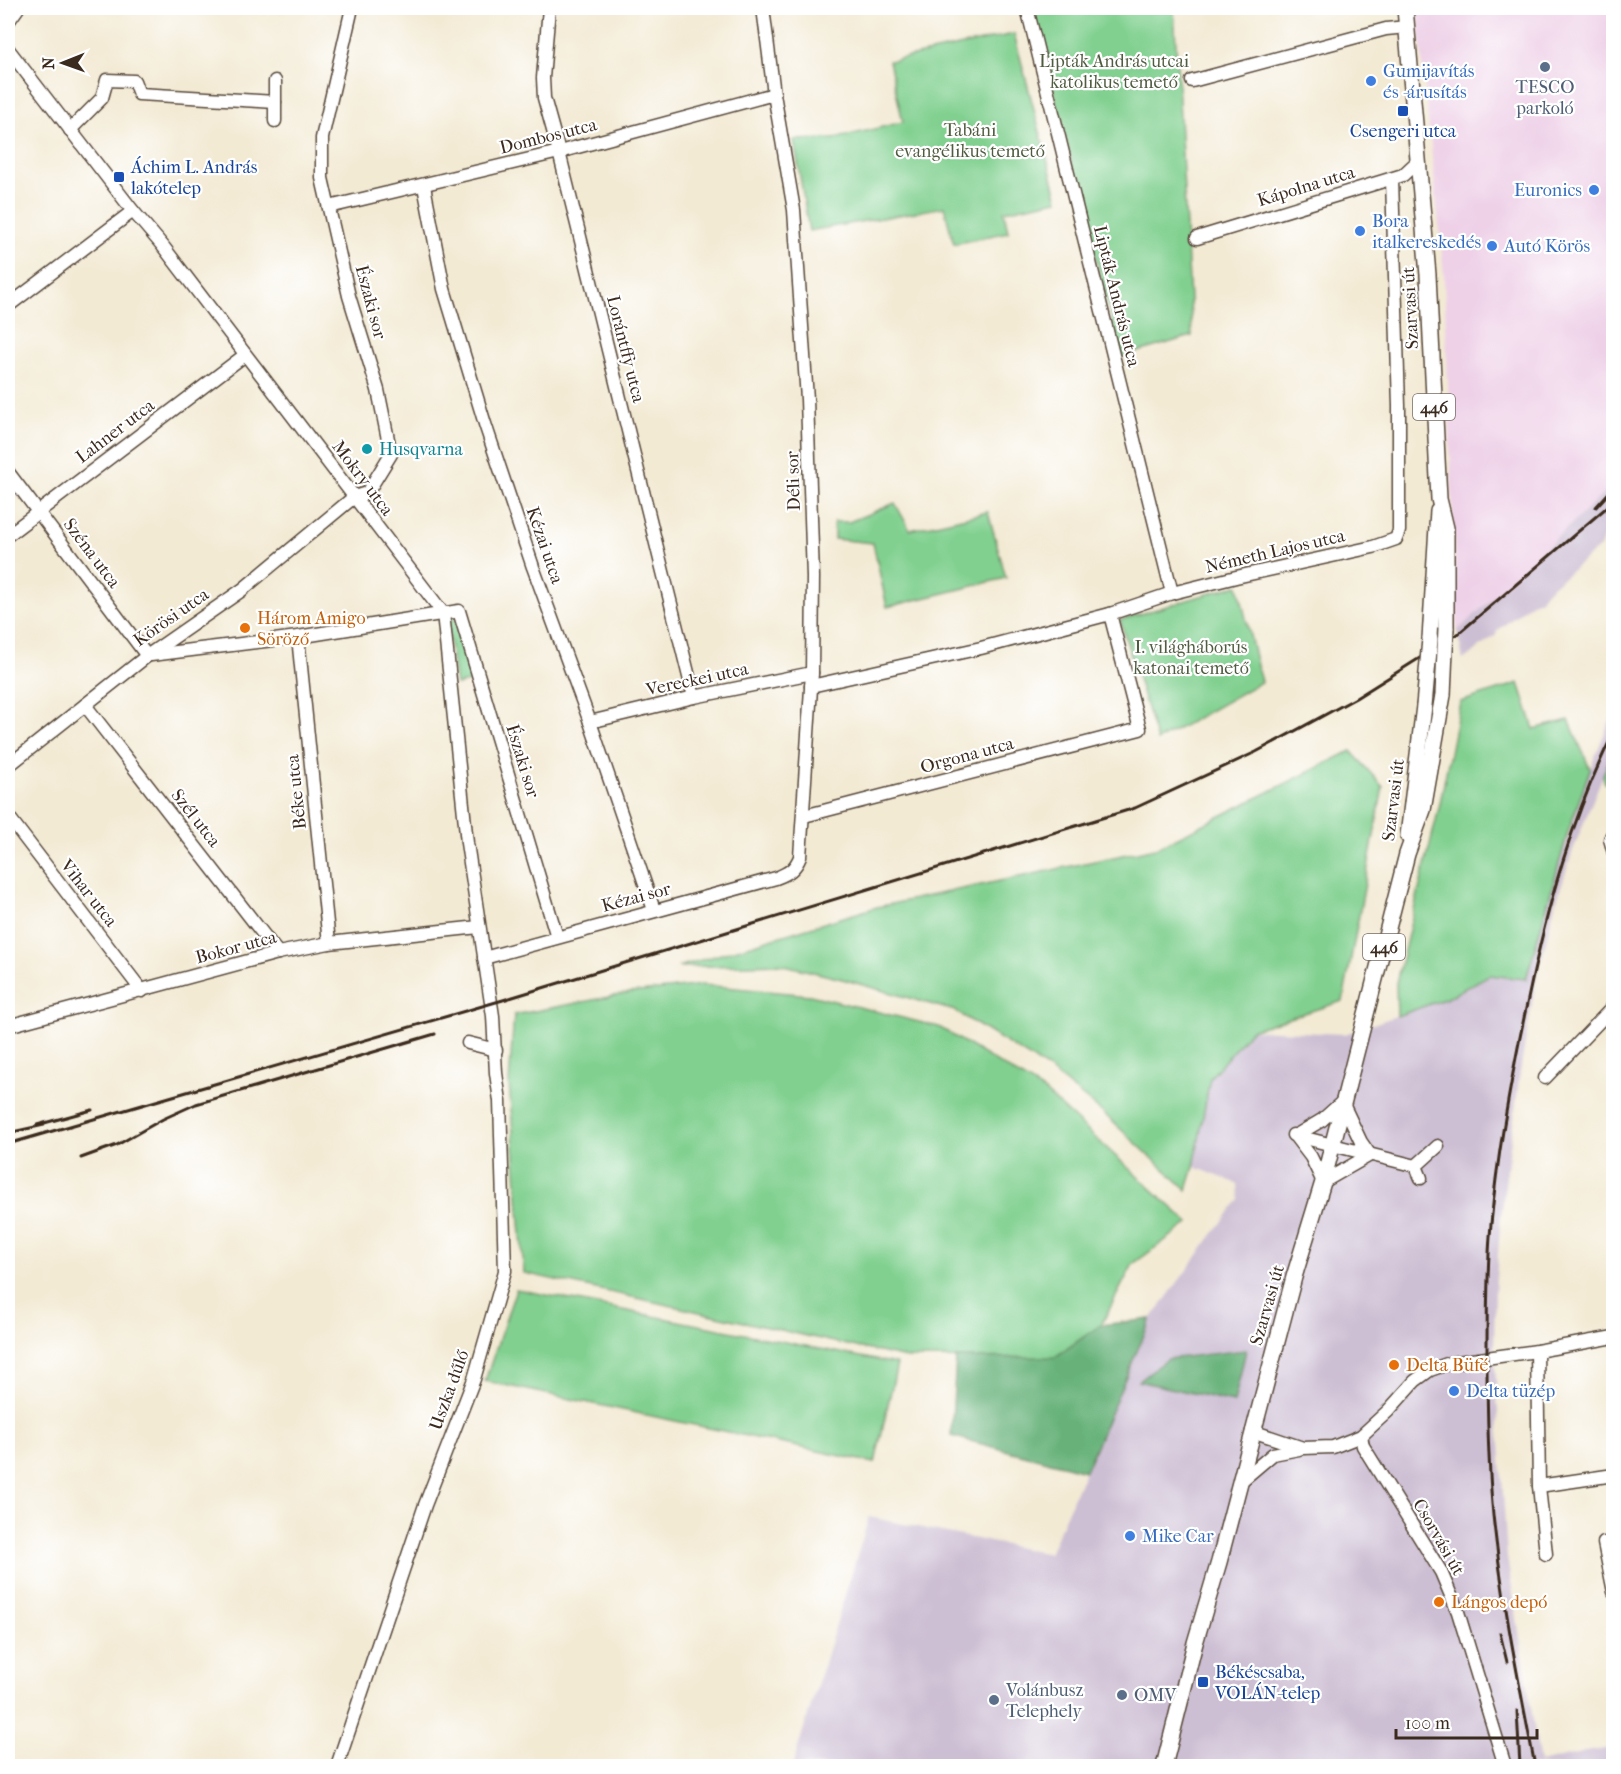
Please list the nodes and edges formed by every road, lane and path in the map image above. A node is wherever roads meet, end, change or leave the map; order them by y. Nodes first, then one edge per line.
1 (18, 8) edge
2 (352, 8) edge
3 (549, 8) edge
4 (763, 8) edge
5 (1027, 8) edge
6 (1405, 8) edge
7 (8, 22) edge
8 (1407, 27) junction
9 (8, 49) edge
10 (275, 81) dead end
11 (1192, 81) dead end
12 (774, 94) junction
13 (275, 102) junction
14 (275, 121) dead end
15 (70, 130) junction
16 (559, 152) junction
17 (1419, 160) junction
18 (1392, 179) junction
19 (424, 186) junction
20 (329, 207) junction
21 (133, 212) junction
22 (1197, 238) dead end
23 (8, 306) edge
24 (245, 355) junction
25 (8, 472) edge
26 (354, 497) junction
27 (1439, 499) junction
28 (38, 512) junction
29 (8, 535) edge
30 (1172, 593) junction
31 (443, 613) junction
32 (1110, 614) junction
33 (298, 637) junction
34 (147, 656) junction
35 (812, 673) junction
36 (811, 686) junction
37 (694, 697) junction
38 (85, 705) junction
39 (590, 722) junction
40 (8, 766) edge
41 (8, 816) edge
42 (804, 816) junction
43 (1614, 831) edge
44 (1614, 853) edge
45 (1407, 854) junction
46 (796, 867) joint
47 (654, 910) junction
48 (479, 927) junction
49 (557, 937) junction
50 (329, 943) junction
51 (278, 954) junction
52 (483, 958) junction
53 (142, 991) junction
54 (1614, 1006) edge
55 (8, 1026) edge
56 (468, 1043) dead end
57 (496, 1050) junction
58 (1545, 1078) dead end
59 (1342, 1102) junction
60 (1292, 1135) junction
61 (1332, 1146) junction
62 (1438, 1146) dead end
63 (1370, 1155) junction
64 (1323, 1182) junction
65 (1614, 1337) edge
66 (1537, 1352) junction
67 (1252, 1431) junction
68 (1361, 1436) junction
69 (1303, 1448) junction
70 (1614, 1475) edge
71 (1240, 1482) junction
72 (1539, 1486) junction
73 (1604, 1543) dead end
74 (1546, 1554) dead end
75 (1614, 1591) edge
76 (337, 1767) edge
77 (1164, 1767) edge
78 (1505, 1767) edge

1 - 7 street
2 - 20 street, Északi sor
3 - 16 street, Lorántffy utca
4 - 12 street, Déli sor
5 - 30 street, Lipták András utca
6 - 8 main road, Szarvasi út / 446
8 - 11 street
8 - 17 main road, Szarvasi út / 446
9 - 15 street, Mokry utca
10 - 13 street
12 - 16 street, Dombos utca
12 - 35 street, Déli sor
13 - 14 street
13 - 15 street
15 - 21 street, Mokry utca
16 - 19 street, Dombos utca
16 - 37 street, Lorántffy utca
17 - 18 street, Kápolna utca
17 - 27 main road, Szarvasi út / 446
18 - 22 street, Kápolna utca
18 - 30 street, Németh Lajos utca
19 - 20 street, Dombos utca
19 - 39 street, Kézai utca
20 - 26 street, Északi sor
21 - 23 street
21 - 24 street, Mokry utca
24 - 26 street, Mokry utca
24 - 28 street, Lahner utca
25 - 28 street, Széna utca
26 - 31 street, Mokry utca
26 - 34 street, Körösi utca
27 - 45 main road, Szarvasi út / 446, bridge
27 - 45 main road, Szarvasi út / 446, bridge
28 - 29 street, Lahner utca
28 - 34 street, Széna utca
30 - 32 street, Németh Lajos utca
31 - 33 street
31 - 48 street
31 - 49 street, Északi sor
32 - 36 street, Németh Lajos utca
32 - 42 street, Orgona utca
33 - 34 street
33 - 50 street, Béke utca
34 - 38 street, Körösi utca
35 - 36 street, Déli sor
35 - 37 street, Vereckei utca
36 - 42 street, Déli sor
37 - 39 street, Vereckei utca
38 - 40 street, Körösi utca
38 - 51 street, Szél utca
39 - 47 street, Kézai utca
41 - 53 street, Vihar utca
42 - 46 street, Déli sor
43 - 44 street
45 - 59 main road, Szarvasi út / 446
46 - 47 street, Kézai sor
47 - 49 street, Kézai sor
48 - 50 street, Bokor utca
48 - 52 street
49 - 52 street, Kézai sor
50 - 51 street, Bokor utca
51 - 53 street, Bokor utca
52 - 57 street, Uszka dűlő
53 - 55 street, Bokor utca
54 - 58 street
56 - 57 street
57 - 76 street, Uszka dűlő
59 - 60 street
59 - 61 main road, Szarvasi út / 446
59 - 63 street
60 - 61 street
60 - 64 street
61 - 63 street
61 - 64 main road, Szarvasi út / 446
62 - 63 street
63 - 64 street
64 - 67 main road, Szarvasi út / 446
65 - 66 street
66 - 68 street
66 - 72 street
67 - 69 street
67 - 71 main road, Szarvasi út / 446
68 - 69 street
68 - 78 street, Csorvási út
69 - 71 street
70 - 72 street
71 - 77 main road, Szarvasi út / 446
72 - 74 street
73 - 75 street

